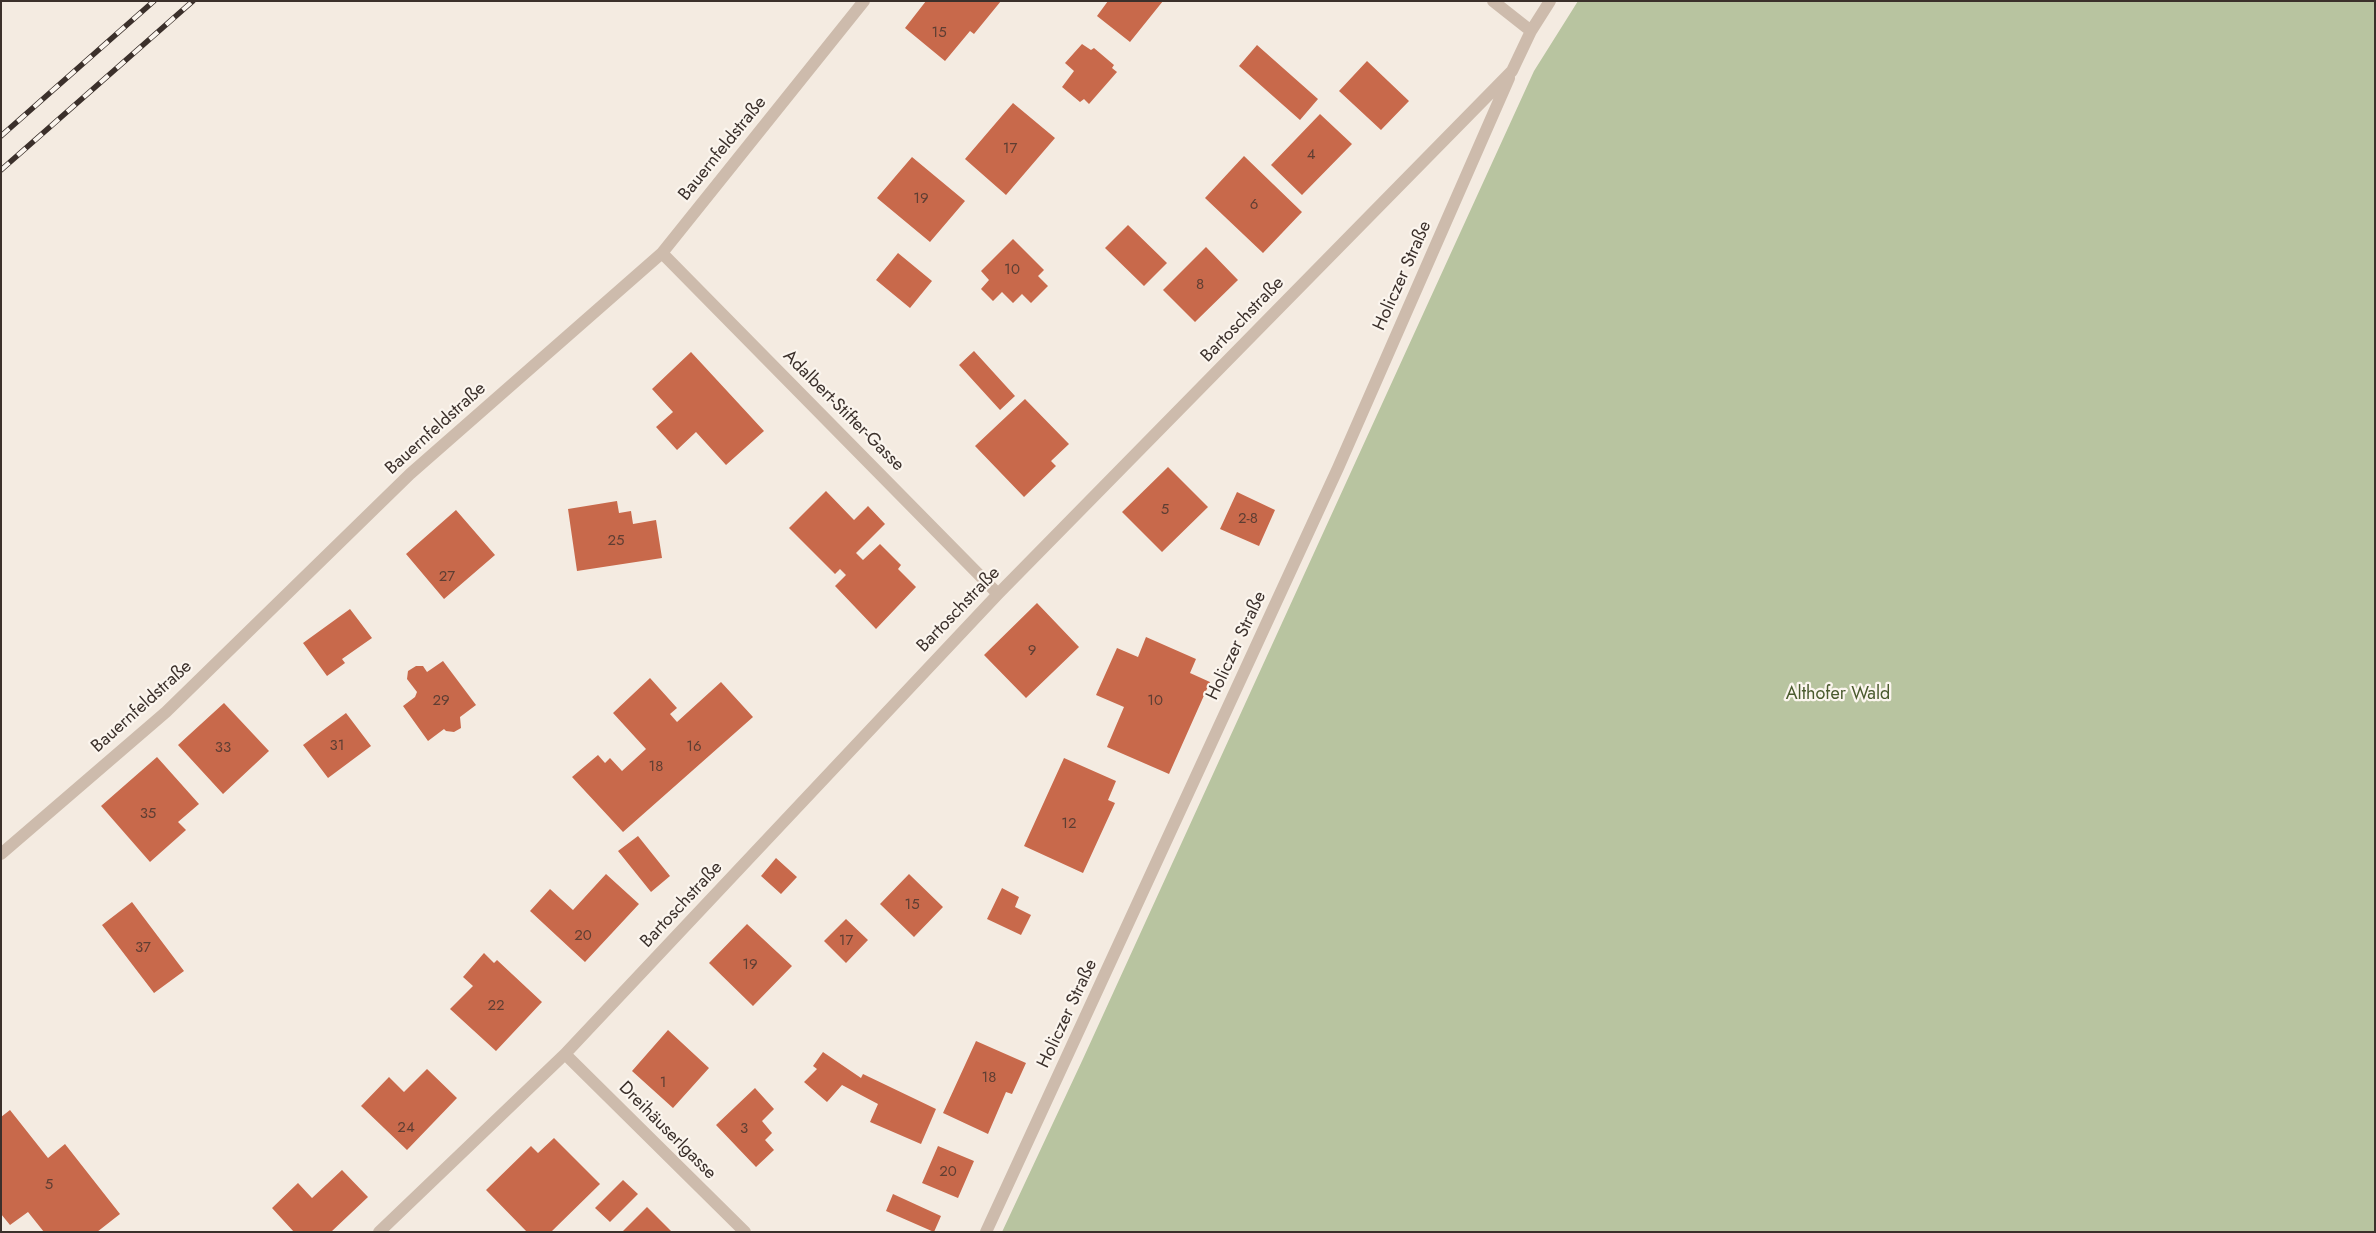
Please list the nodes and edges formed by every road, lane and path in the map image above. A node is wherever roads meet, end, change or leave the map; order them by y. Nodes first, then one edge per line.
1 (864, 1) edge
2 (1493, 1) edge
3 (1550, 1) edge
4 (1531, 31) junction
5 (1512, 71) junction
6 (662, 253) junction
7 (998, 594) junction
8 (1, 854) edge
9 (565, 1054) junction
10 (379, 1232) edge
11 (745, 1232) edge
12 (986, 1232) edge

1 - 6 street, Bauernfeldstraße
2 - 4 street
3 - 4 street, Bartoschstraße
4 - 5 street, Bartoschstraße
5 - 7 street, Bartoschstraße
5 - 12 street, Holiczer Straße
6 - 7 street, Adalbert-Stifter-Gasse
6 - 8 street, Bauernfeldstraße
7 - 9 street, Bartoschstraße
9 - 10 street, Bartoschstraße
9 - 11 street, Dreihäuserlgasse

